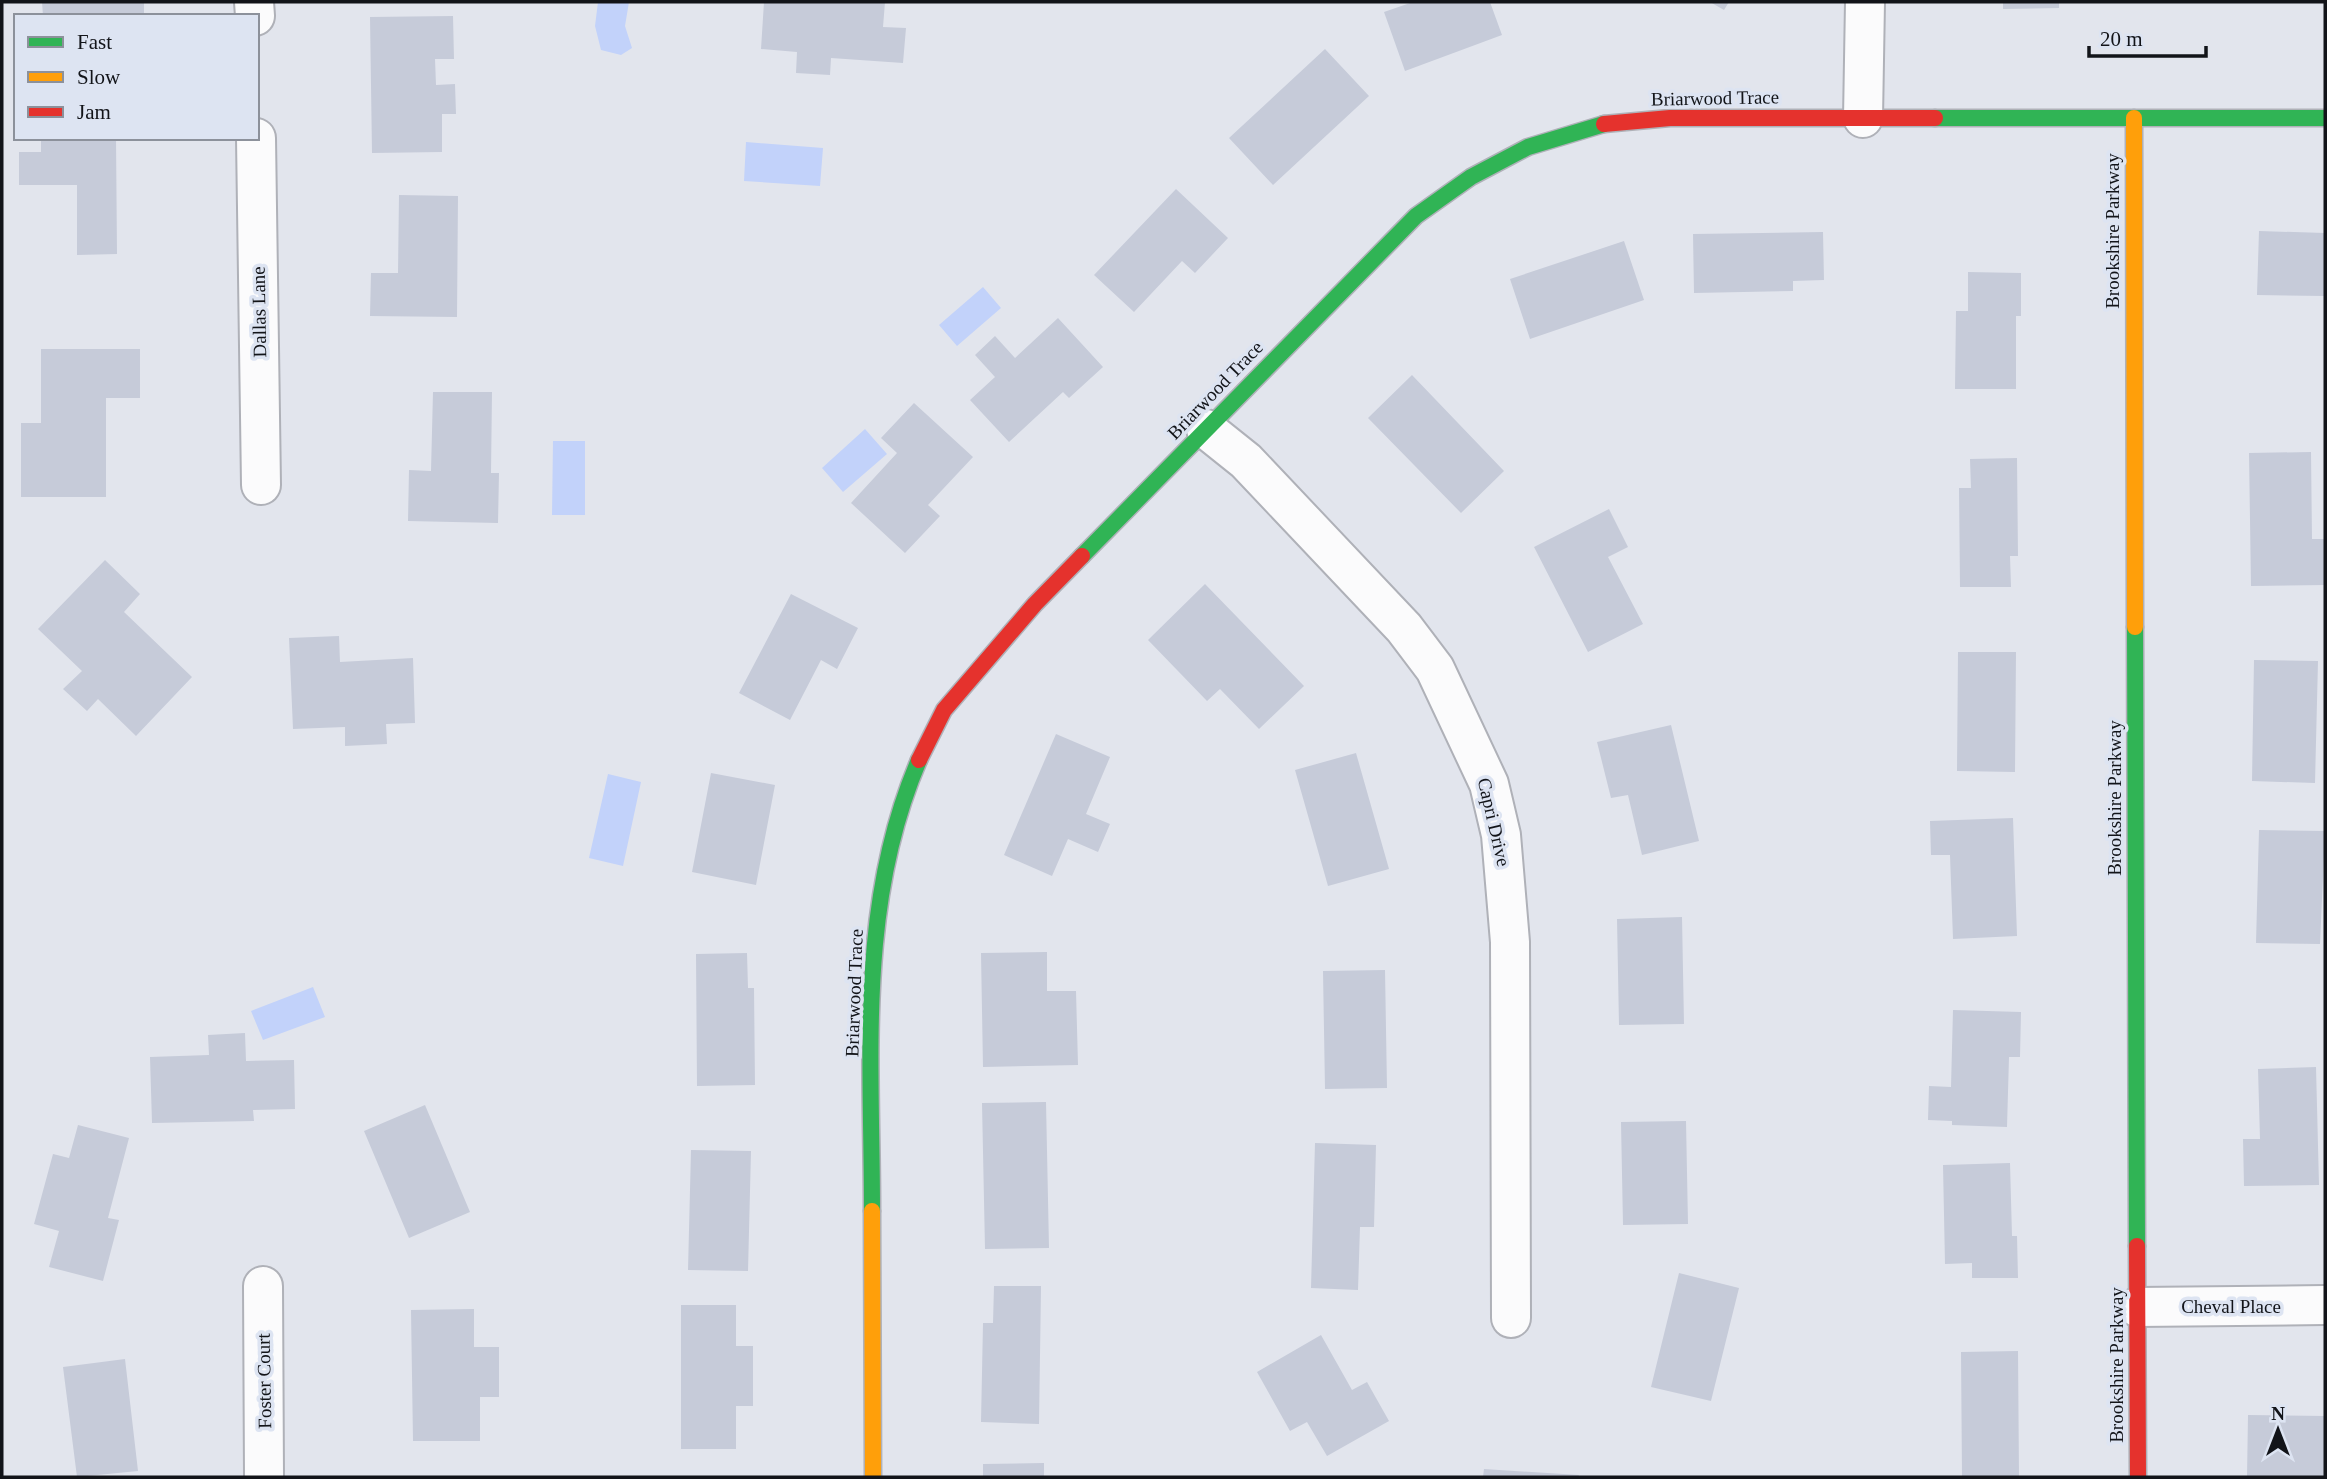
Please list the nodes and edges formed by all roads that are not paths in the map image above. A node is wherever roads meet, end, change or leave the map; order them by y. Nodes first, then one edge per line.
1 (1865, 2) edge
2 (1864, 118) junction
3 (2134, 118) junction
4 (2325, 118) edge
5 (256, 140) edge
6 (1206, 429) junction
7 (261, 485) dead end
8 (263, 1286) dead end
9 (2325, 1305) edge
10 (2137, 1307) junction
11 (1511, 1318) dead end
12 (264, 1477) edge
13 (873, 1477) edge
14 (2138, 1477) edge

1 - 2 street
2 - 3 street, Briarwood Trace
2 - 6 street, Briarwood Trace
3 - 4 street, Briarwood Trace
3 - 10 street, Brookshire Parkway
5 - 7 street, Dallas Lane
6 - 11 street, Capri Drive
6 - 13 street, Briarwood Trace
8 - 12 street, Foster Court
9 - 10 street, Cheval Place
10 - 14 street, Brookshire Parkway

